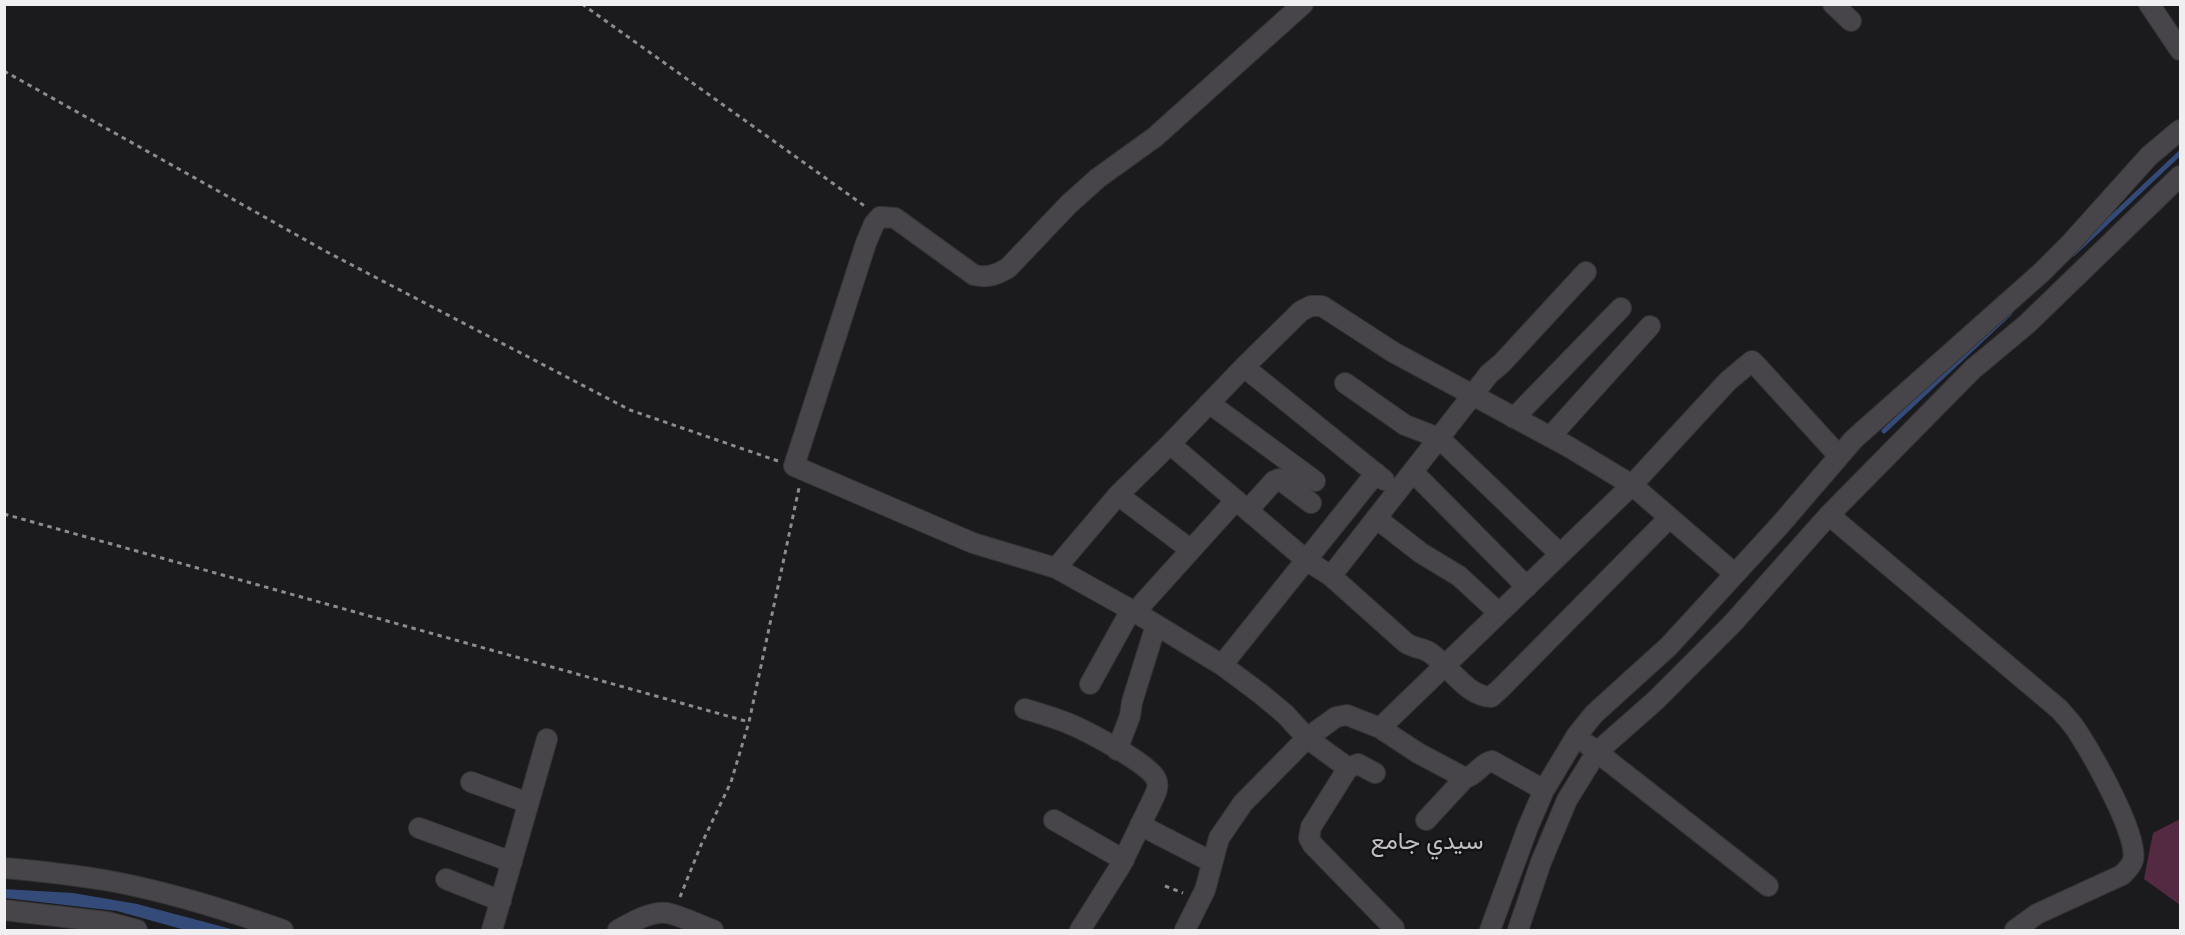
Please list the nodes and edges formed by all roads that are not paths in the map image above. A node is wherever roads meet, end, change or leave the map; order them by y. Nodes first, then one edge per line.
1 (1303, 4) edge
2 (1833, 4) edge
3 (2149, 4) edge
4 (1851, 21) dead end
5 (2181, 50) edge
6 (2181, 130) edge
7 (2181, 176) edge
8 (1586, 272) dead end
9 (1621, 308) dead end
10 (1650, 326) dead end
11 (1244, 367) junction
12 (1346, 383) dead end
13 (1472, 395) junction
14 (1209, 403) junction
15 (1514, 417) junction
16 (1550, 437) junction
17 (1439, 438) junction
18 (1170, 444) junction
19 (1839, 456) junction
20 (1413, 472) junction
21 (1376, 473) junction
22 (1315, 481) dead end
23 (1632, 485) junction
24 (1397, 492) junction
25 (1118, 495) junction
26 (1311, 503) dead end
27 (1242, 505) junction
28 (1829, 515) junction
29 (1376, 518) junction
30 (1669, 518) junction
31 (1191, 550) junction
32 (1560, 554) junction
33 (1306, 560) junction
34 (1056, 568) junction
35 (1735, 574) junction
36 (1331, 576) junction
37 (1527, 587) junction
38 (1133, 611) junction
39 (1499, 613) junction
40 (1156, 625) junction
41 (1222, 665) junction
42 (1445, 665) junction
43 (1090, 684) dead end
44 (1025, 709) dead end
45 (1380, 728) junction
46 (1577, 735) junction
47 (1307, 738) junction
48 (547, 739) dead end
49 (1117, 750) junction
50 (1596, 753) junction
51 (1348, 768) junction
52 (1375, 773) dead end
53 (1465, 778) junction
54 (471, 782) dead end
55 (1544, 790) junction
56 (528, 803) junction
57 (1426, 819) dead end
58 (1054, 820) dead end
59 (1140, 825) junction
60 (419, 828) dead end
61 (1124, 860) junction
62 (512, 862) junction
63 (1212, 862) junction
64 (4, 868) edge
65 (446, 879) dead end
66 (1768, 886) dead end
67 (501, 901) junction
68 (4, 910) edge
69 (1395, 928) dead end
70 (136, 930) edge
71 (283, 930) edge
72 (492, 930) edge
73 (618, 930) edge
74 (713, 930) edge
75 (1080, 930) edge
76 (1185, 930) edge
77 (1490, 930) edge
78 (1518, 930) edge
79 (2015, 930) edge

1 - 34 street
2 - 4 street
3 - 5 street
6 - 19 street
7 - 28 street
8 - 13 street
9 - 15 street
10 - 16 street
11 - 13 street
11 - 14 street
11 - 21 street
12 - 17 street
13 - 15 street
13 - 17 street
14 - 18 street
14 - 22 street
15 - 16 street
16 - 23 street
17 - 20 street
17 - 32 street
18 - 25 street
18 - 27 street
19 - 23 street
19 - 35 street
20 - 24 street
20 - 37 street
21 - 24 street
21 - 33 street
23 - 30 street
23 - 32 street
24 - 29 street
25 - 31 street
25 - 34 street
26 - 27 street
27 - 31 street
27 - 33 street
28 - 50 street
28 - 79 street
29 - 36 street
29 - 39 street
30 - 35 street
30 - 42 street
31 - 38 street
32 - 37 street
33 - 36 street
33 - 41 street
34 - 38 street
35 - 46 street
36 - 42 street
37 - 39 street
38 - 40 street
38 - 43 street
39 - 42 street
40 - 41 street
40 - 49 street
41 - 47 street
42 - 45 street
44 - 49 street
45 - 47 street
45 - 53 street
46 - 50 street
46 - 55 street
47 - 51 street
47 - 63 street
48 - 56 street
49 - 59 street
50 - 66 street
50 - 78 street
51 - 52 street
51 - 69 street
53 - 55 street
53 - 57 street
54 - 56 street
55 - 77 street
56 - 62 street
58 - 61 street
59 - 61 street
59 - 63 street
60 - 62 street
61 - 75 street
62 - 67 street
63 - 76 street
64 - 71 street
65 - 67 street
67 - 72 street
68 - 70 street
73 - 74 street

